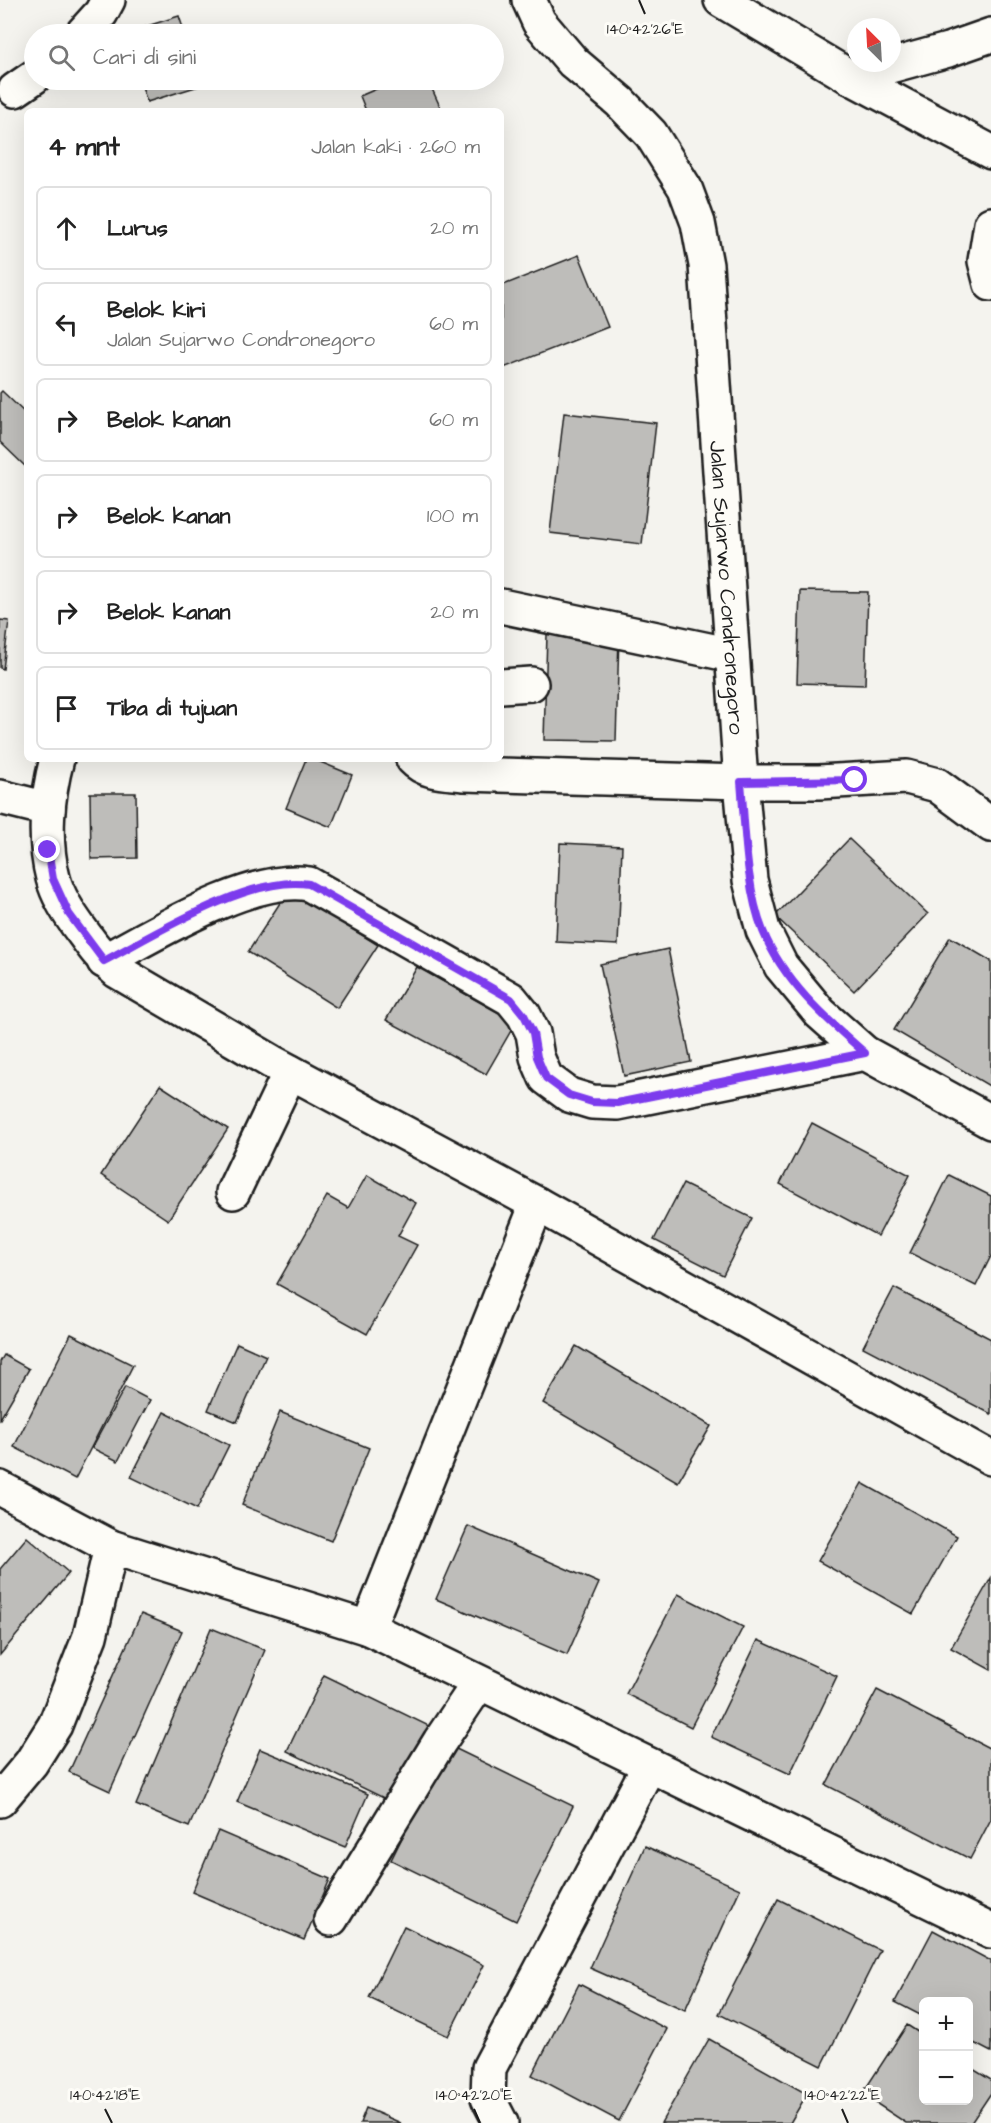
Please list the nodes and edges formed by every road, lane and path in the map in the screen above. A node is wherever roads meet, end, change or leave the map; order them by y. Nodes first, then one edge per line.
1 (108, 0) edge
2 (529, 0) edge
3 (721, 0) edge
4 (92, 24) edge
5 (991, 35) edge
6 (850, 77) junction
7 (991, 152) edge
8 (991, 224) edge
9 (991, 284) edge
10 (504, 607) edge
11 (732, 655) junction
12 (56, 762) edge
13 (416, 762) edge
14 (741, 782) junction
15 (0, 797) edge
16 (48, 809) junction
17 (991, 825) edge
18 (104, 961) junction
19 (865, 1053) junction
20 (290, 1072) junction
21 (991, 1122) edge
22 (233, 1192) dead end
23 (537, 1204) junction
24 (991, 1458) edge
25 (0, 1488) edge
26 (111, 1547) junction
27 (368, 1628) junction
28 (479, 1683) junction
29 (649, 1766) junction
30 (0, 1800) edge
31 (331, 1919) dead end
32 (991, 1931) edge
33 (501, 2123) edge

1 - 4 street
2 - 11 street, Jalan Sujarwo Condronegoro
3 - 6 street
5 - 6 street
6 - 7 street
8 - 9 street
10 - 11 street
11 - 14 street, Jalan Sujarwo Condronegoro
12 - 16 street
13 - 14 street
14 - 17 street
14 - 19 street, Jalan Sujarwo Condronegoro
15 - 16 street
16 - 18 street
18 - 19 street
18 - 20 street
19 - 21 street, Jalan Sujarwo Condronegoro
20 - 22 street
20 - 23 street
23 - 24 street
23 - 27 street
25 - 26 street
26 - 27 street
26 - 30 street
27 - 28 street
28 - 29 street
28 - 31 street
29 - 32 street
29 - 33 street

